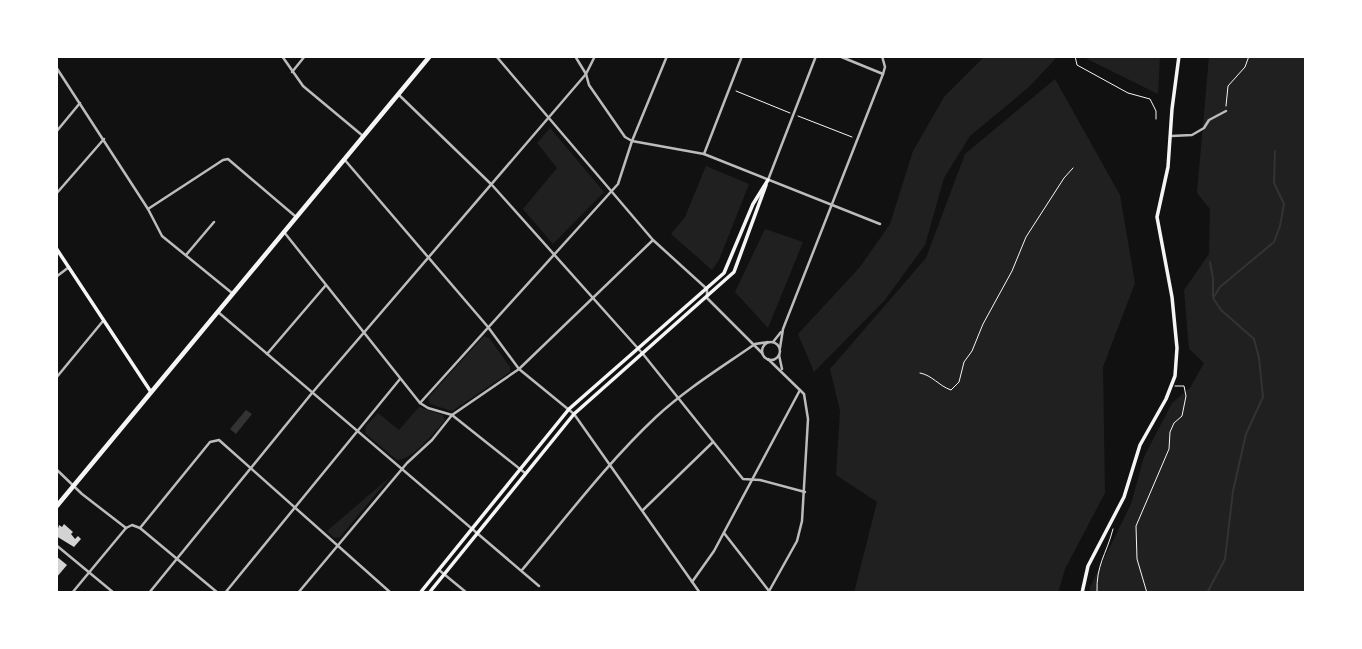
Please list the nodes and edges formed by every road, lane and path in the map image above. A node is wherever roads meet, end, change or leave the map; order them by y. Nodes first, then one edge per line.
1 (282, 56) edge
2 (305, 56) edge
3 (430, 56) edge
4 (496, 56) edge
5 (575, 56) edge
6 (594, 56) edge
7 (667, 56) edge
8 (743, 56) edge
9 (816, 56) edge
10 (839, 56) edge
11 (881, 56) edge
12 (1075, 56) edge
13 (1179, 56) edge
14 (1249, 56) edge
15 (56, 67) edge
16 (292, 72) junction
17 (586, 74) junction
18 (883, 74) junction
19 (397, 94) junction
20 (80, 103) junction
21 (1226, 111) joint
22 (550, 116) junction
23 (1156, 119) dead end
24 (56, 132) edge
25 (363, 136) junction
26 (1170, 136) junction
27 (104, 139) junction
28 (632, 141) junction
29 (704, 154) junction
30 (344, 159) junction
31 (1073, 168) dead end
32 (768, 180) junction
33 (492, 185) junction
34 (613, 191) junction
35 (56, 194) edge
36 (832, 204) junction
37 (149, 209) junction
38 (296, 217) junction
39 (214, 222) dead end
40 (880, 224) dead end
41 (284, 232) junction
42 (653, 240) junction
43 (56, 248) edge
44 (186, 255) junction
45 (553, 255) junction
46 (429, 259) junction
47 (69, 267) junction
48 (56, 276) edge
49 (326, 285) junction
50 (707, 289) junction
51 (233, 293) junction
52 (593, 298) junction
53 (707, 298) junction
54 (218, 312) junction
55 (104, 319) junction
56 (488, 327) junction
57 (783, 329) junction
58 (364, 333) junction
59 (770, 342) junction
60 (755, 344) junction
61 (638, 348) junction
62 (780, 348) junction
63 (762, 353) junction
64 (267, 354) junction
65 (643, 354) junction
66 (780, 354) junction
67 (768, 359) junction
68 (519, 369) junction
69 (783, 372) junction
70 (920, 373) dead end
71 (56, 378) edge
72 (401, 379) junction
73 (1172, 386) junction
74 (800, 389) junction
75 (151, 392) junction
76 (312, 393) junction
77 (678, 398) junction
78 (420, 403) junction
79 (569, 409) junction
80 (574, 414) junction
81 (452, 415) junction
82 (358, 431) junction
83 (713, 442) junction
84 (610, 467) junction
85 (402, 468) junction
86 (56, 469) edge
87 (251, 469) junction
88 (520, 469) junction
89 (526, 473) junction
90 (752, 480) junction
91 (74, 485) junction
92 (805, 492) junction
93 (56, 507) edge
94 (295, 507) junction
95 (642, 511) junction
96 (1114, 517) junction
97 (126, 527) junction
98 (140, 528) junction
99 (472, 528) junction
100 (477, 533) junction
101 (724, 533) junction
102 (56, 545) edge
103 (338, 545) junction
104 (177, 558) junction
105 (439, 570) junction
106 (522, 570) junction
107 (89, 572) junction
108 (444, 574) junction
109 (692, 582) junction
110 (539, 586) dead end
111 (769, 592) edge
112 (72, 593) edge
113 (114, 593) edge
114 (149, 593) edge
115 (218, 593) edge
116 (225, 593) edge
117 (298, 593) edge
118 (391, 593) edge
119 (421, 593) edge
120 (429, 593) edge
121 (467, 593) edge
122 (700, 593) edge
123 (1082, 593) edge
124 (1097, 593) edge
125 (1147, 593) edge

1 - 16 street
2 - 16 street
3 - 19 main road
4 - 22 street
5 - 17 street
6 - 17 street
7 - 28 street
8 - 29 street
9 - 32 street
10 - 18 street
11 - 18 street
12 - 23 path
13 - 26 main road
14 - 21 path
15 - 20 street
16 - 25 street
17 - 22 street
17 - 28 street
18 - 36 street
19 - 25 main road
19 - 33 street
20 - 24 street
20 - 27 street
21 - 26 street
22 - 33 street
22 - 34 street
25 - 30 main road
26 - 73 main road
27 - 35 street
27 - 37 street
28 - 29 street
28 - 34 street
29 - 32 street
30 - 38 main road
30 - 46 street
31 - 70 path
32 - 36 street
32 - 50 main road
32 - 53 main road
33 - 45 street
33 - 46 street
34 - 42 street
34 - 45 street
36 - 40 street
36 - 57 street
37 - 38 street
37 - 44 street
38 - 41 main road
39 - 44 street
41 - 49 street
41 - 51 main road
42 - 50 street
42 - 52 street
43 - 47 main road
44 - 51 street
45 - 52 street
45 - 56 street
46 - 56 street
46 - 58 street
47 - 48 street
47 - 55 main road
49 - 58 street
49 - 64 street
50 - 53 street
50 - 61 main road
51 - 54 main road
52 - 61 street
52 - 68 street
53 - 60 street
53 - 65 main road
54 - 64 street
54 - 75 main road
55 - 71 street
55 - 75 main road
56 - 68 street
56 - 78 street
57 - 59 street
57 - 62 street
58 - 72 street
58 - 76 street
59 - 60 street
59 - 62 street
59 - 63 street
60 - 63 street
60 - 77 street
61 - 65 street
61 - 79 main road
62 - 66 street
63 - 67 street
64 - 76 street
65 - 77 street
65 - 80 main road
66 - 67 street
66 - 69 street
67 - 69 street
68 - 79 street
68 - 81 street
69 - 74 street
72 - 78 street
72 - 82 street
73 - 96 main road
73 - 125 path
74 - 90 street
74 - 92 street
75 - 91 main road
76 - 82 street
76 - 87 street
77 - 83 street
77 - 84 street
78 - 81 street
79 - 80 street
79 - 88 main road
80 - 84 street
80 - 89 main road
81 - 85 street
81 - 88 street
82 - 85 street
82 - 94 street
83 - 90 street
83 - 95 street
84 - 95 street
84 - 106 street
85 - 99 street
85 - 103 street
86 - 91 street
87 - 94 street
87 - 98 street
87 - 104 street
88 - 89 street
88 - 99 main road
89 - 100 main road
90 - 92 street
90 - 101 street
91 - 93 main road
91 - 97 street
92 - 111 street
94 - 103 street
94 - 116 street
95 - 109 street
96 - 123 main road
96 - 124 path
97 - 98 street
97 - 107 street
98 - 104 street
99 - 100 street
99 - 105 main road
100 - 106 street
100 - 108 main road
101 - 109 street
101 - 111 street
102 - 107 street
103 - 117 street
103 - 118 street
104 - 114 street
104 - 115 street
105 - 108 street
105 - 119 main road
106 - 110 street
107 - 112 street
107 - 113 street
108 - 120 main road
108 - 121 street
109 - 122 street

